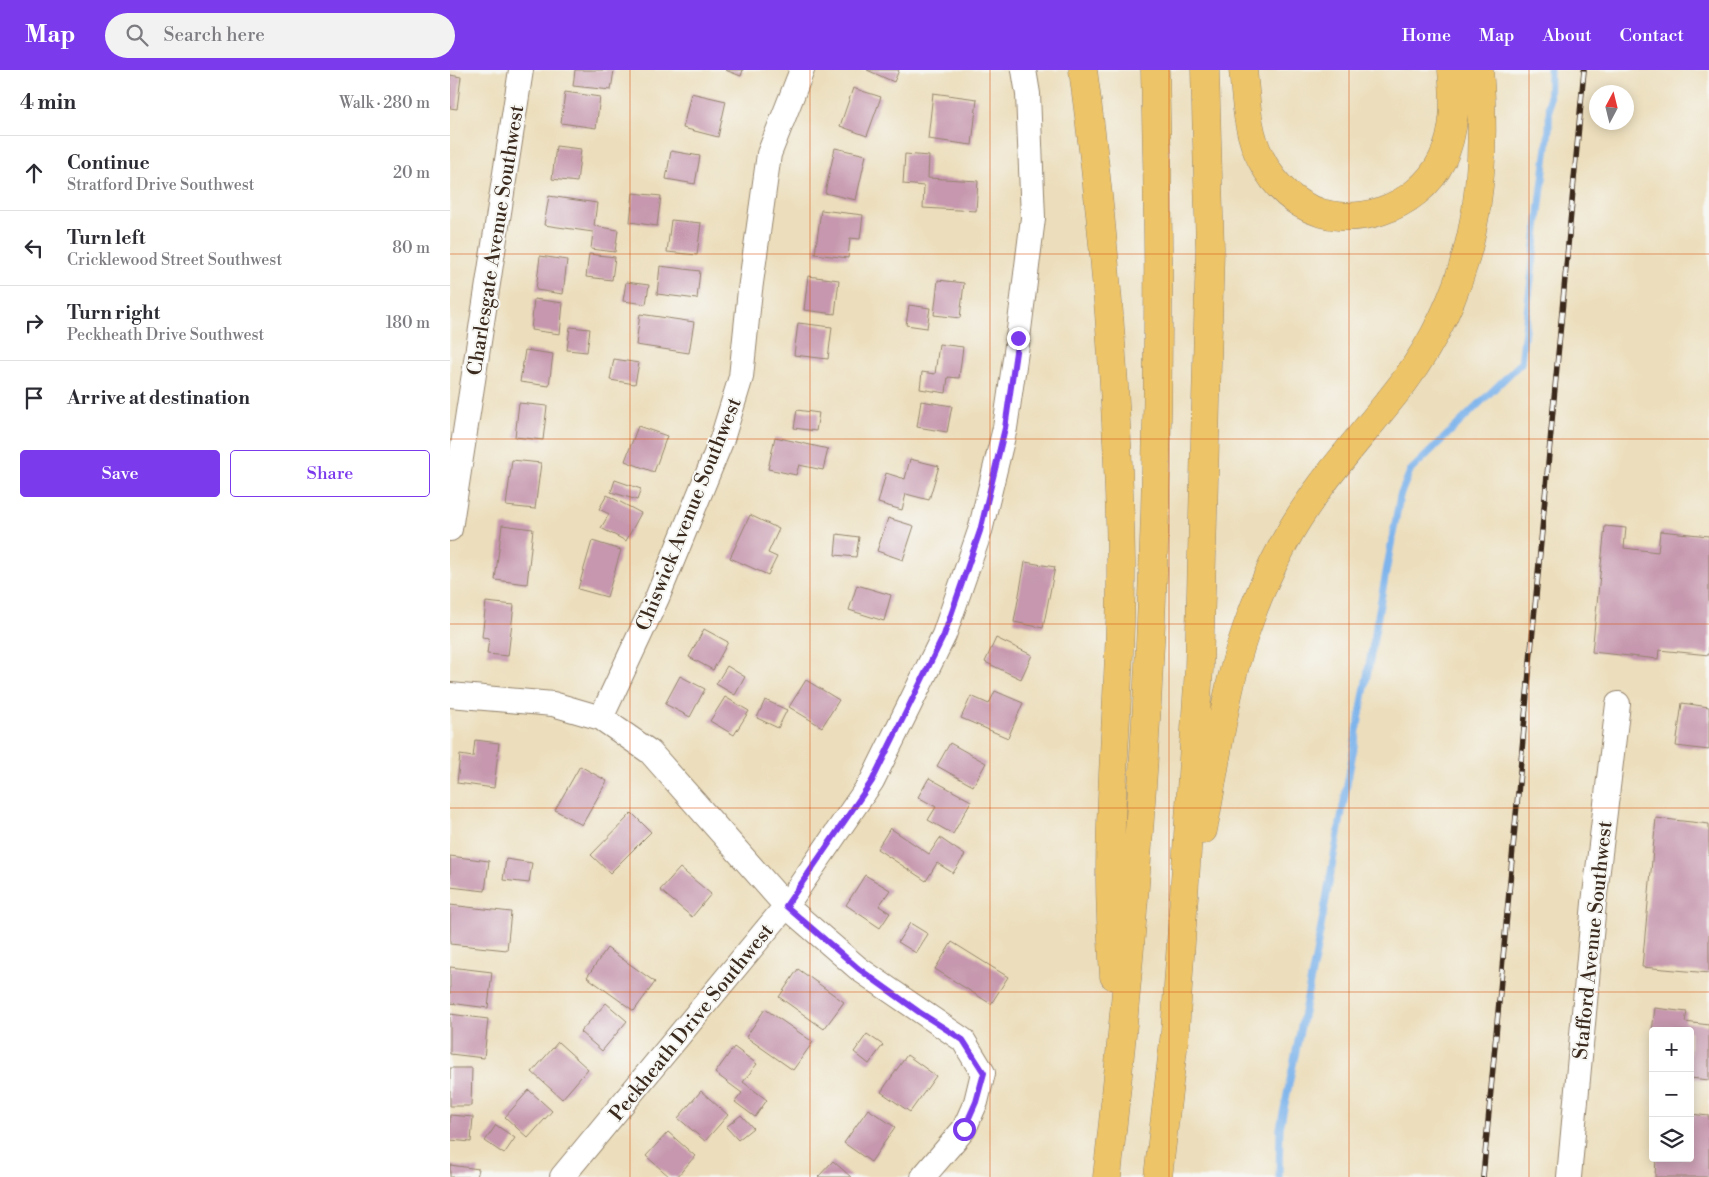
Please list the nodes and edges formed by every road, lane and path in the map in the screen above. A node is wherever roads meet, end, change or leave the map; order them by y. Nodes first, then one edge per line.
1 (521, 70) edge
2 (802, 70) edge
3 (1024, 70) edge
4 (1083, 70) edge
5 (1156, 70) edge
6 (1205, 70) edge
7 (1243, 70) edge
8 (1452, 70) edge
9 (1479, 70) edge
10 (450, 529) edge
11 (450, 696) edge
12 (1618, 704) dead end
13 (601, 718) junction
14 (786, 906) junction
15 (1180, 947) junction
16 (1118, 1084) junction
17 (562, 1177) edge
18 (923, 1177) edge
19 (1107, 1177) edge
20 (1158, 1177) edge
21 (1569, 1177) edge

1 - 10 street, Charlesgate Avenue Southwest
2 - 13 street, Chiswick Avenue Southwest
3 - 14 street, Peckheath Drive Southwest
4 - 16 highway
5 - 16 highway
6 - 15 highway
7 - 8 highway
9 - 15 highway
11 - 13 street
12 - 21 street, Stafford Avenue Southwest
13 - 14 street
14 - 17 street, Peckheath Drive Southwest
14 - 18 street
15 - 20 highway
16 - 19 highway

